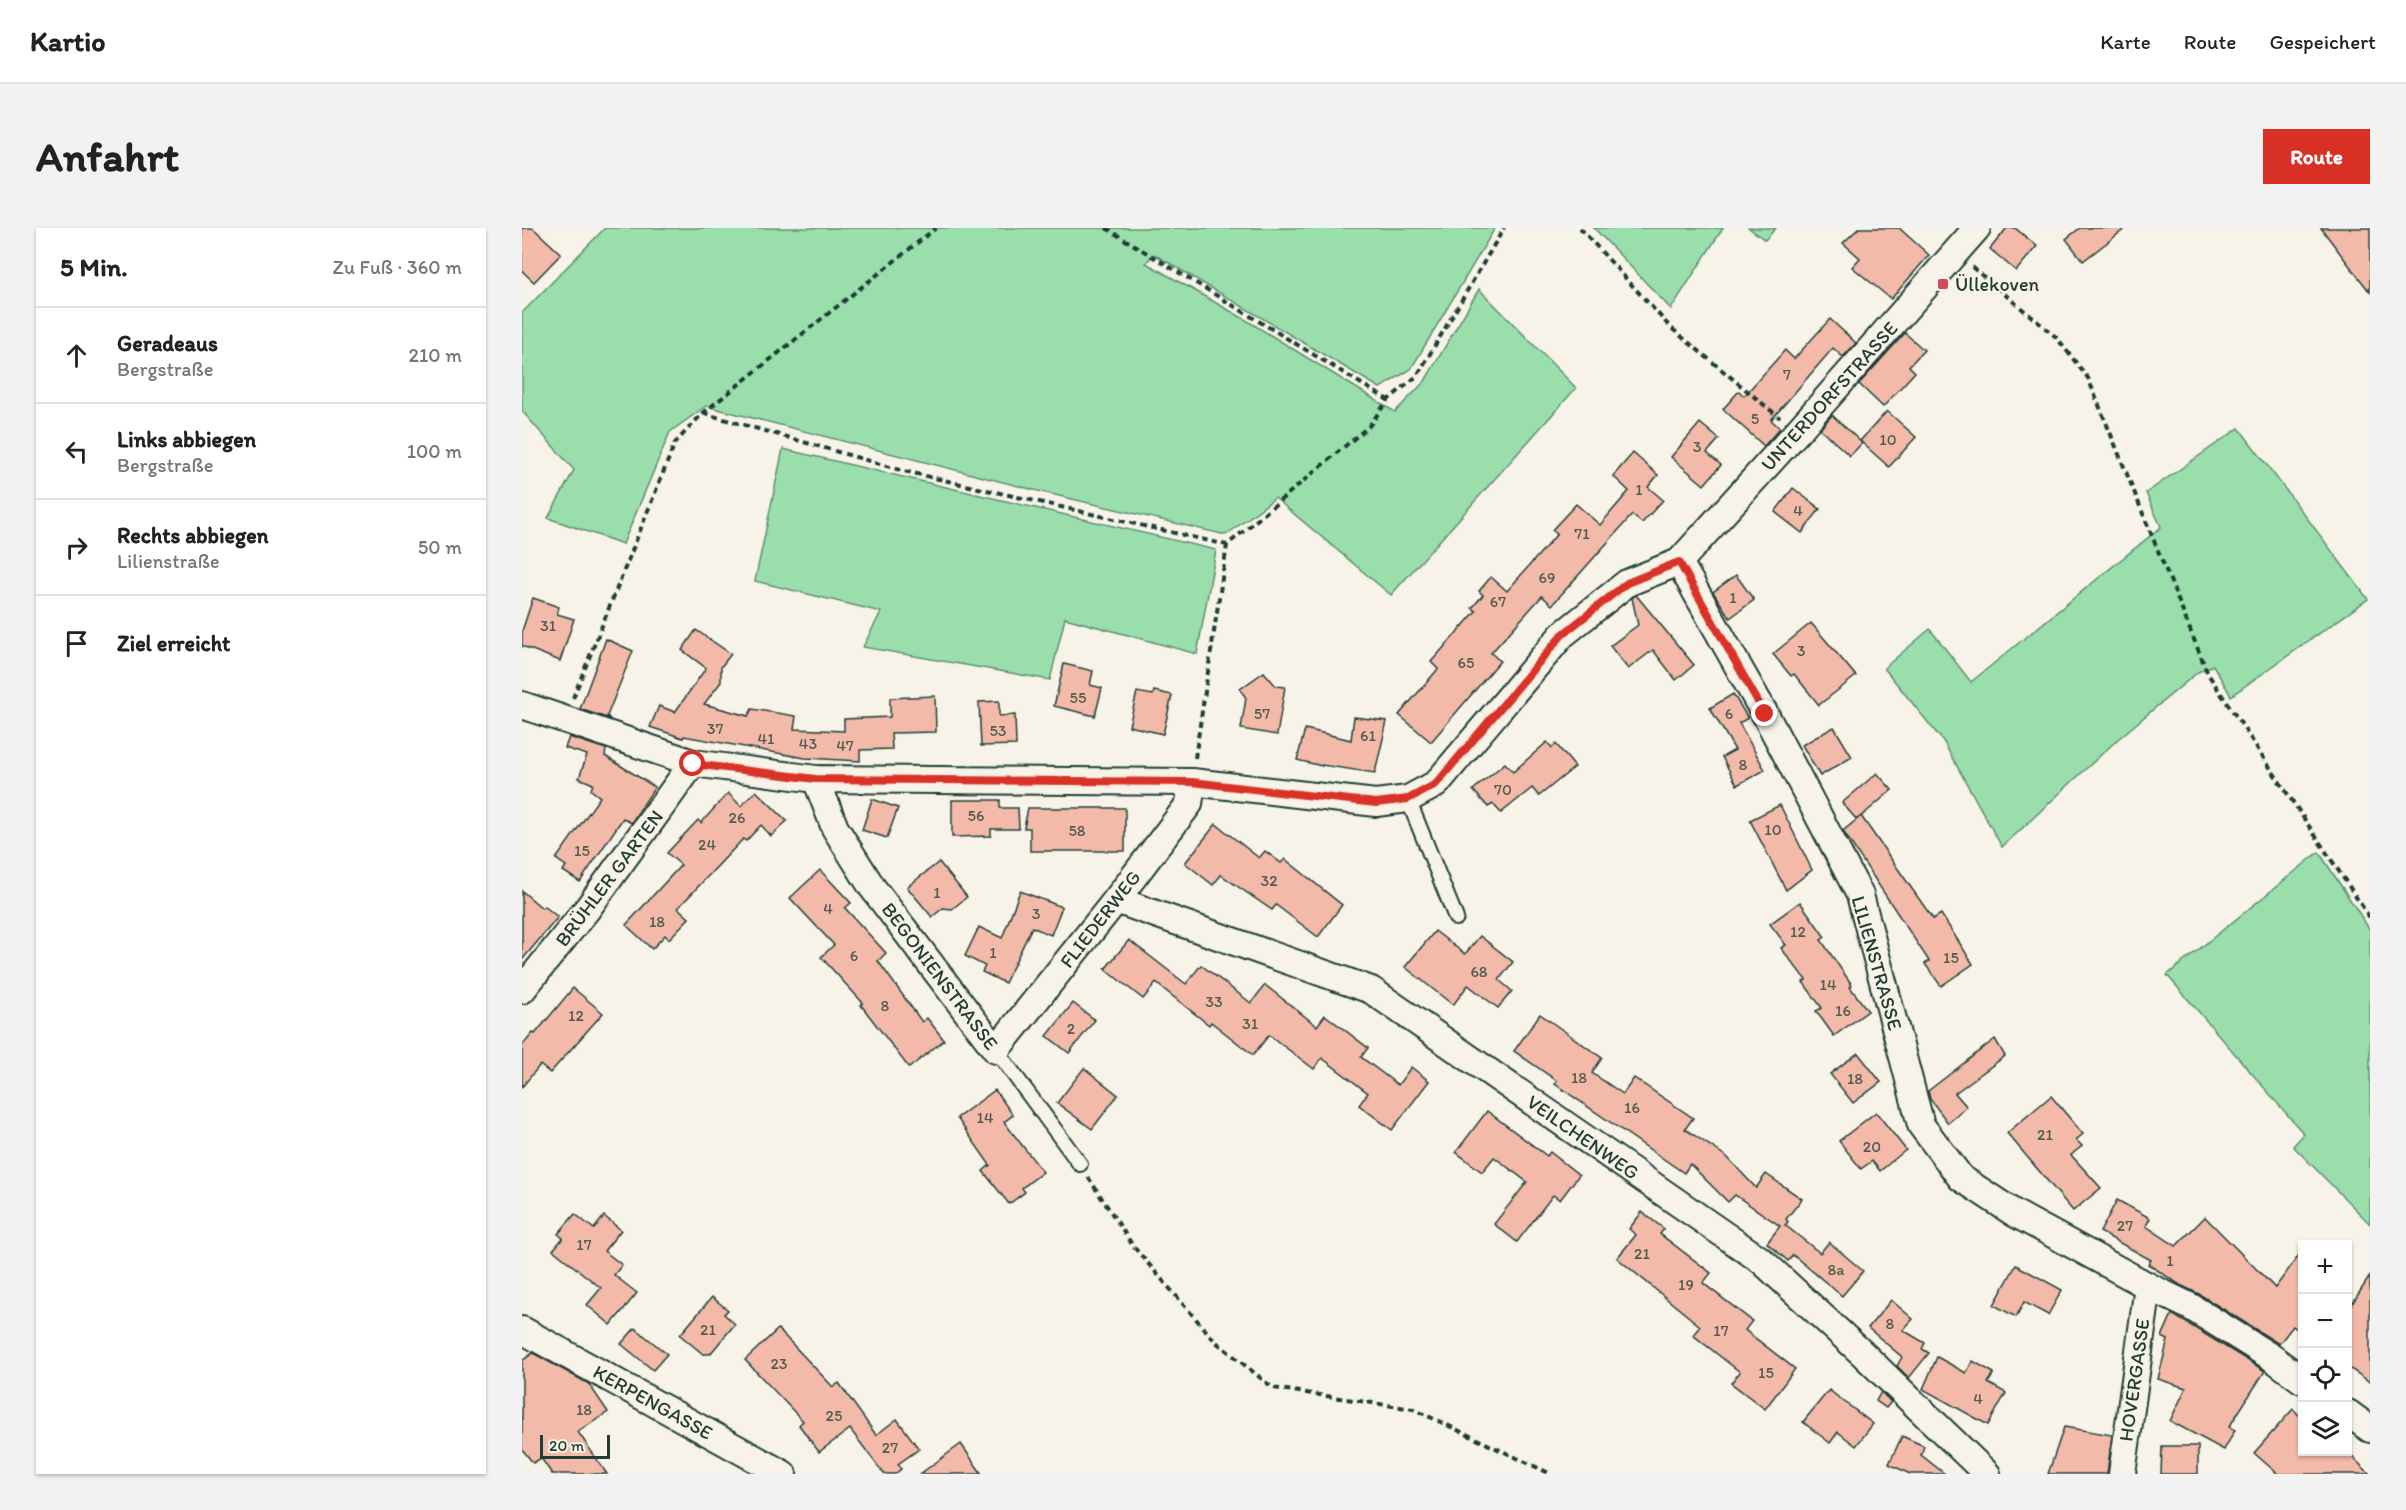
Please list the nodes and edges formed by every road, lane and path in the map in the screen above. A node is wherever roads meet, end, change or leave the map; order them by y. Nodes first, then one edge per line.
1 (936, 228) edge
2 (1106, 228) edge
3 (1504, 228) edge
4 (1580, 228) edge
5 (1977, 228) edge
6 (1956, 254) junction
7 (1388, 399) junction
8 (703, 413) junction
9 (1797, 432) junction
10 (1227, 545) junction
11 (1679, 562) junction
12 (522, 705) edge
13 (564, 719) junction
14 (693, 764) junction
15 (816, 779) junction
16 (1192, 782) junction
17 (1408, 799) junction
18 (1116, 900) junction
19 (1456, 918) dead end
20 (2370, 918) edge
21 (522, 990) edge
22 (996, 1050) junction
23 (1080, 1164) joint
24 (2148, 1286) junction
25 (522, 1330) edge
26 (2298, 1377) edge
27 (2352, 1416) edge
28 (2370, 1429) edge
29 (783, 1474) edge
30 (1551, 1474) edge
31 (1987, 1474) edge
32 (2122, 1474) edge

1 - 8 path
2 - 7 path
3 - 7 path
4 - 9 path
5 - 6 street, UNTERDORFSTRASSE
6 - 9 street, UNTERDORFSTRASSE
6 - 20 path
7 - 10 path
8 - 10 path
8 - 13 path
9 - 11 street, UNTERDORFSTRASSE
10 - 16 path
11 - 17 street
11 - 24 street, LILIENSTRASSE
12 - 13 street
13 - 14 street
14 - 15 street
14 - 21 street, BRÜHLER GARTEN
15 - 16 street
15 - 22 street, BEGONIENSTRASSE
16 - 17 street
16 - 18 street, FLIEDERWEG
17 - 19 lane
18 - 22 street, FLIEDERWEG
18 - 31 street, VEILCHENWEG
22 - 23 lane, BEGONIENSTRASSE
23 - 30 path
24 - 26 street, LILIENSTRASSE
24 - 32 street, HOVERGASSE
25 - 29 street, KERPENGASSE
27 - 28 street

